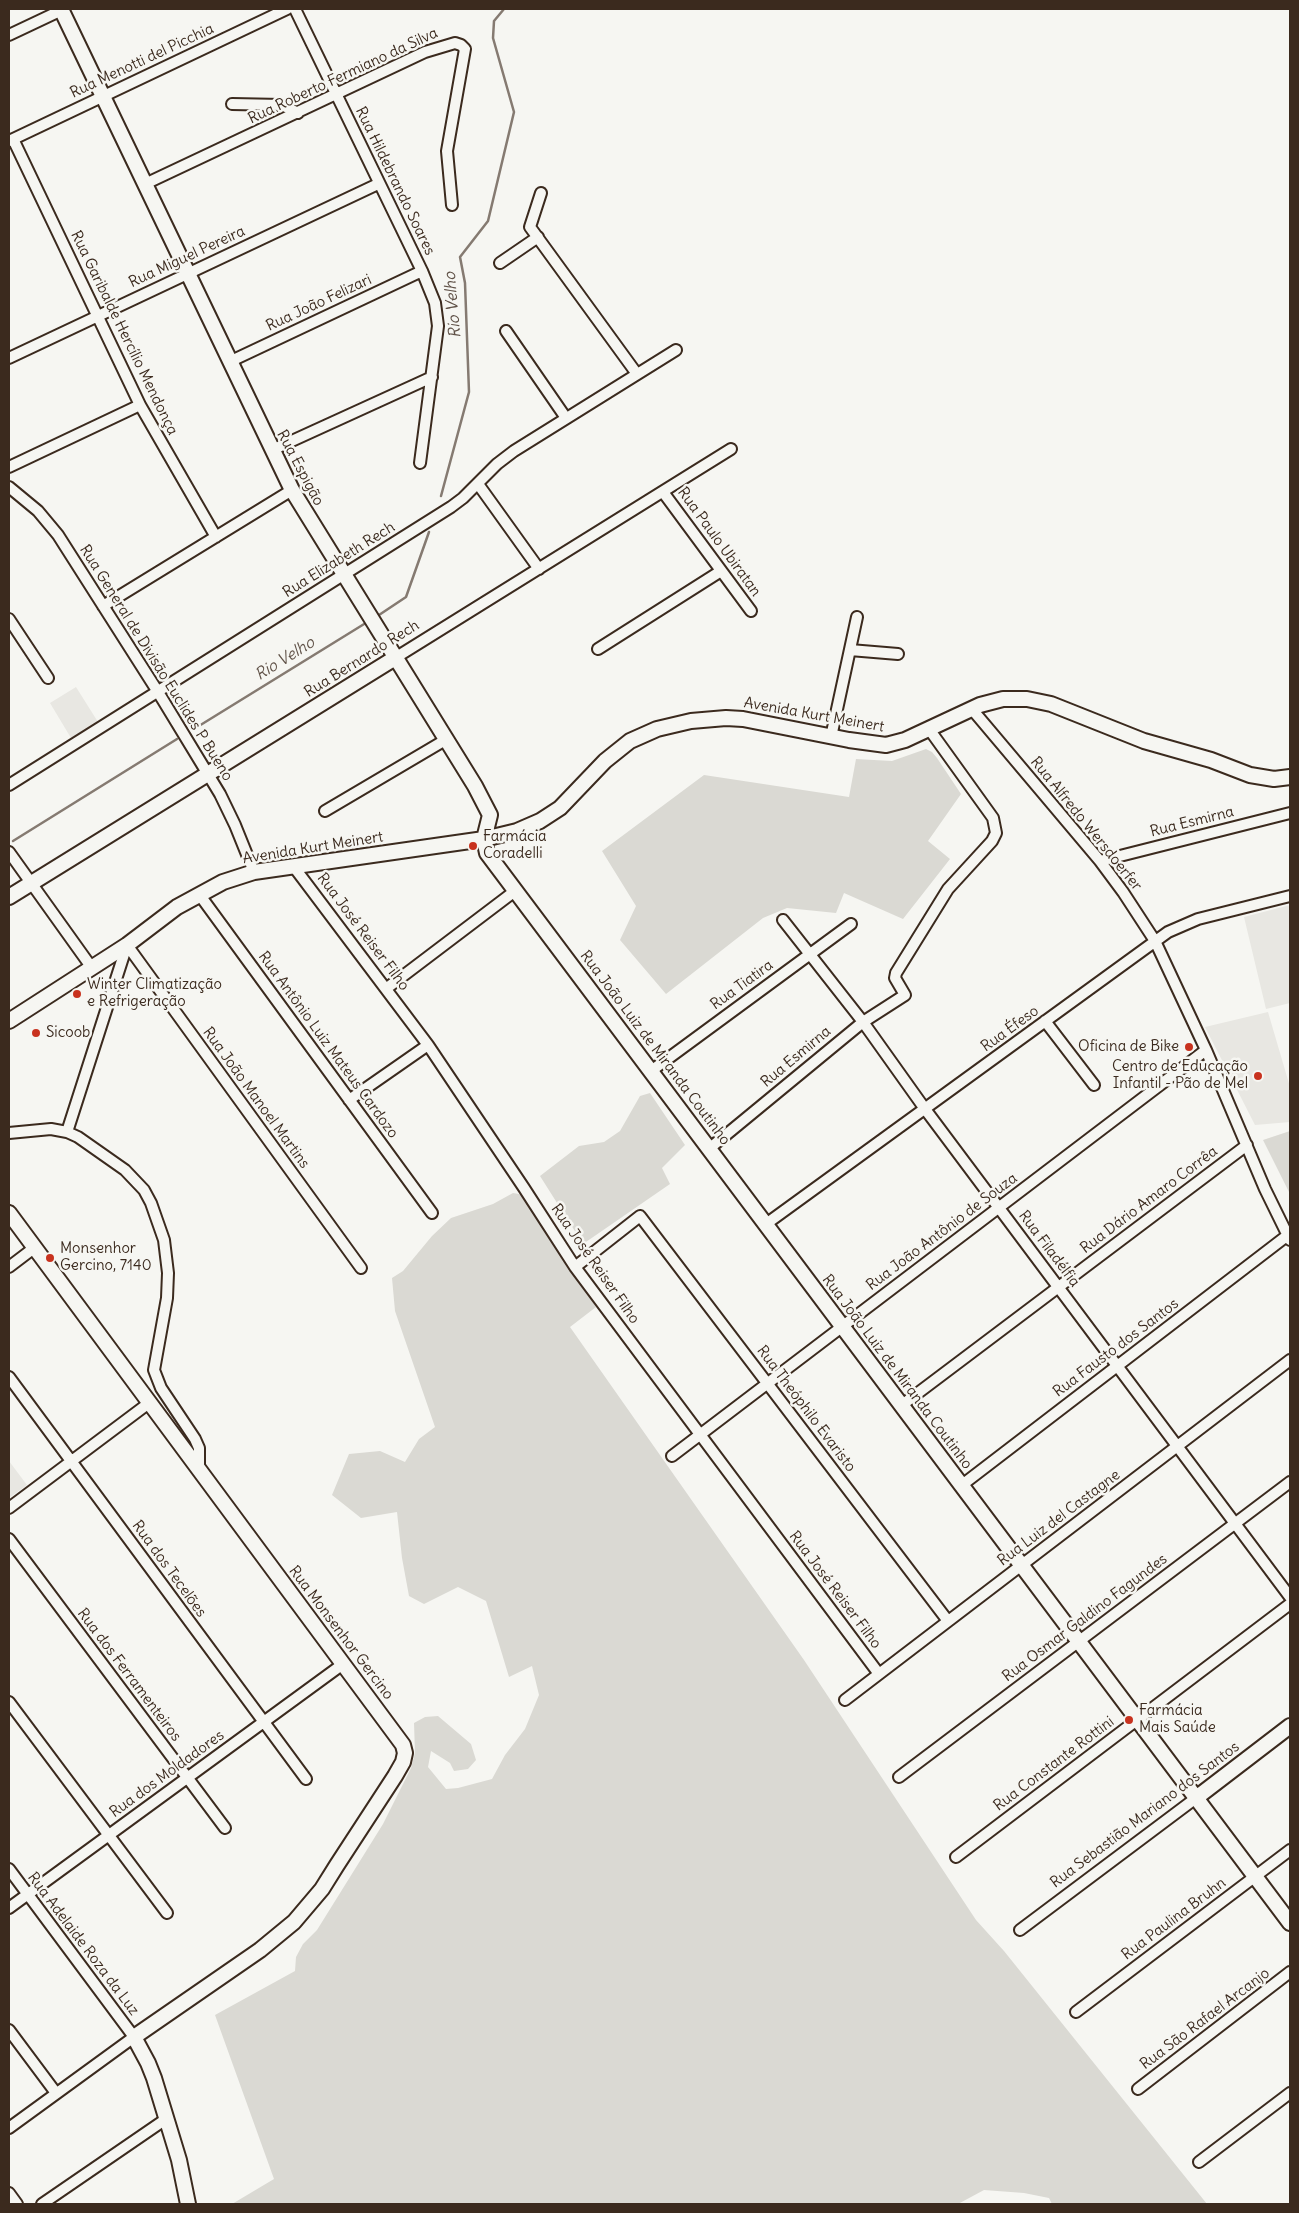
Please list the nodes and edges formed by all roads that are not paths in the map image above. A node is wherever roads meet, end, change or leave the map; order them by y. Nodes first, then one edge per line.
1 (62, 9) edge
2 (288, 9) edge
3 (295, 9) edge
4 (9, 35) edge
5 (336, 95) junction
6 (103, 96) junction
7 (232, 104) dead end
8 (298, 113) junction
9 (11, 140) edge
10 (145, 184) junction
11 (378, 184) junction
12 (541, 193) dead end
13 (452, 205) dead end
14 (538, 237) junction
15 (500, 263) dead end
16 (422, 271) junction
17 (188, 274) junction
18 (97, 316) junction
19 (506, 331) dead end
20 (676, 350) dead end
21 (9, 358) edge
22 (230, 362) junction
23 (637, 374) junction
24 (432, 377) junction
25 (140, 405) junction
26 (566, 418) junction
27 (732, 449) dead end
28 (272, 450) junction
29 (420, 463) dead end
30 (9, 467) edge
31 (478, 484) junction
32 (9, 487) edge
33 (292, 490) junction
34 (663, 492) junction
35 (216, 537) junction
36 (538, 569) junction
37 (721, 571) junction
38 (344, 575) junction
39 (103, 606) junction
40 (750, 610) dead end
41 (857, 617) dead end
42 (9, 619) edge
43 (598, 649) dead end
44 (850, 650) junction
45 (898, 654) dead end
46 (395, 658) junction
47 (48, 678) dead end
48 (158, 692) junction
49 (971, 708) junction
50 (929, 729) junction
51 (831, 737) junction
52 (447, 740) junction
53 (208, 774) junction
54 (1290, 777) edge
55 (9, 785) edge
56 (325, 810) dead end
57 (1290, 812) edge
58 (490, 815) junction
59 (524, 828) junction
60 (484, 839) junction
61 (9, 852) edge
62 (1100, 861) junction
63 (294, 867) junction
64 (254, 872) junction
65 (32, 883) junction
66 (515, 891) junction
67 (199, 894) junction
68 (1290, 896) edge
69 (9, 897) edge
70 (783, 920) dead end
71 (851, 924) dead end
72 (1155, 942) junction
73 (127, 945) junction
74 (809, 955) junction
75 (92, 968) junction
76 (387, 988) junction
77 (1046, 1021) junction
78 (9, 1022) edge
79 (863, 1022) junction
80 (428, 1045) junction
81 (1206, 1050) junction
82 (651, 1071) junction
83 (1094, 1085) dead end
84 (349, 1100) junction
85 (925, 1109) junction
86 (67, 1132) junction
87 (9, 1133) edge
88 (1247, 1145) junction
89 (710, 1148) junction
90 (998, 1208) junction
91 (9, 1213) edge
92 (432, 1213) dead end
93 (766, 1224) junction
94 (1289, 1238) edge
95 (34, 1248) junction
96 (9, 1267) edge
97 (575, 1267) junction
98 (361, 1268) dead end
99 (1058, 1288) junction
100 (842, 1326) junction
101 (1290, 1360) edge
102 (1117, 1366) junction
103 (9, 1377) edge
104 (767, 1383) junction
105 (149, 1403) junction
106 (902, 1406) junction
107 (700, 1434) junction
108 (1177, 1446) junction
109 (672, 1456) dead end
110 (71, 1461) junction
111 (199, 1470) junction
112 (1290, 1482) edge
113 (962, 1485) junction
114 (9, 1508) edge
115 (1235, 1524) junction
116 (9, 1539) edge
117 (1022, 1565) junction
118 (1290, 1597) edge
119 (1290, 1604) edge
120 (948, 1621) junction
121 (1079, 1641) junction
122 (343, 1664) junction
123 (879, 1674) junction
124 (845, 1700) dead end
125 (9, 1702) edge
126 (1138, 1720) junction
127 (264, 1722) junction
128 (1290, 1726) edge
129 (898, 1777) dead end
130 (187, 1778) junction
131 (306, 1779) dead end
132 (1196, 1798) junction
133 (225, 1828) dead end
134 (109, 1835) junction
135 (1290, 1850) edge
136 (956, 1857) dead end
137 (9, 1868) edge
138 (1255, 1876) junction
139 (28, 1894) junction
140 (9, 1908) edge
141 (167, 1913) dead end
142 (1290, 1923) edge
143 (1020, 1930) dead end
144 (1290, 1972) edge
145 (1076, 2012) dead end
146 (9, 2030) edge
147 (134, 2037) junction
148 (1138, 2089) dead end
149 (56, 2093) junction
150 (1290, 2093) edge
151 (166, 2119) junction
152 (9, 2128) edge
153 (1199, 2162) dead end
154 (9, 2193) edge
155 (17, 2204) edge
156 (42, 2204) edge
157 (188, 2204) edge

1 - 4 street
1 - 6 main road, Rua Espigão
2 - 6 street, Rua Menotti del Picchia
3 - 5 street, Rua Hildebrando Soares
5 - 8 street, Rua Roberto Fermiano da Silva
5 - 11 street, Rua Hildebrando Soares
5 - 13 street, Rua Roberto Fermiano da Silva
6 - 9 street, Rua Menotti del Picchia
6 - 10 main road, Rua Espigão
7 - 8 street
8 - 10 street, Rua Roberto Fermiano da Silva
9 - 18 street, Rua Garibalde Hercílio Mendonça
10 - 17 main road, Rua Espigão
11 - 16 street, Rua Hildebrando Soares
11 - 17 street, Rua Miguel Pereira
12 - 14 street
14 - 15 street
14 - 23 street
16 - 22 street, Rua João Felizari
16 - 24 street, Rua Hildebrando Soares
17 - 18 street, Rua Miguel Pereira
17 - 22 main road, Rua Espigão
18 - 21 street, Rua Miguel Pereira
18 - 25 street, Rua Garibalde Hercílio Mendonça
19 - 26 street
20 - 23 street, Rua Elizabeth Rech
22 - 28 main road, Rua Espigão
23 - 26 street, Rua Elizabeth Rech
24 - 28 street
24 - 29 street, Rua Hildebrando Soares
25 - 30 street
25 - 35 street, Rua Garibalde Hercílio Mendonça
26 - 31 street, Rua Elizabeth Rech
27 - 34 street, Rua Bernardo Rech
28 - 33 main road, Rua Espigão
31 - 36 street
31 - 38 street, Rua Elizabeth Rech
32 - 39 street, Rua General de Divisão Euclides P Bueno
33 - 35 street
33 - 38 main road, Rua Espigão
34 - 36 street, Rua Bernardo Rech
34 - 37 street, Rua Paulo Ubiratan
35 - 39 street
36 - 46 street, Rua Bernardo Rech
37 - 40 street, Rua Paulo Ubiratan
37 - 43 street
38 - 46 main road, Rua Espigão
38 - 48 street, Rua Elizabeth Rech
39 - 48 street, Rua General de Divisão Euclides P Bueno
41 - 44 street
42 - 47 street
44 - 45 street
44 - 51 street
46 - 52 main road, Rua Espigão
46 - 53 main road, Rua Bernardo Rech
48 - 53 street, Rua General de Divisão Euclides P Bueno
48 - 55 street, Rua Elizabeth Rech
49 - 50 main road, Avenida Kurt Meinert
49 - 54 main road, Avenida Kurt Meinert
49 - 62 street, Rua Alfredo Wersdoerfer
50 - 51 main road, Avenida Kurt Meinert
50 - 79 street, Rua Esmirna
51 - 59 main road, Avenida Kurt Meinert
52 - 56 street
52 - 58 main road, Rua Espigão
53 - 64 street, Rua General de Divisão Euclides P Bueno
53 - 65 main road, Rua Bernardo Rech
57 - 62 street, Rua Esmirna
58 - 59 main road
58 - 60 main road
59 - 60 main road, Avenida Kurt Meinert
60 - 63 main road, Avenida Kurt Meinert
60 - 66 main road, Rua João Luiz de Miranda Coutinho
61 - 65 street
62 - 72 street, Rua Alfredo Wersdoerfer
63 - 64 main road, Avenida Kurt Meinert
63 - 76 street, Rua José Reiser Filho
64 - 67 main road, Avenida Kurt Meinert
65 - 69 main road, Rua Bernardo Rech
65 - 75 street
66 - 76 street
66 - 82 main road, Rua João Luiz de Miranda Coutinho
67 - 73 main road, Avenida Kurt Meinert
67 - 84 street, Rua Antônio Luiz Mateus Cardozo
68 - 72 street, Rua Éfeso
70 - 74 street, Rua Filadélfia
71 - 74 street, Rua Tiatira
72 - 77 street, Rua Éfeso
72 - 81 street, Rua Alfredo Wersdoerfer
73 - 75 main road, Avenida Kurt Meinert
73 - 86 street
73 - 98 street, Rua João Manoel Martins
74 - 79 street, Rua Filadélfia
74 - 82 street, Rua Tiatira
75 - 78 main road, Avenida Kurt Meinert
76 - 80 street, Rua José Reiser Filho
77 - 83 street
77 - 85 street, Rua Éfeso
79 - 85 street, Rua Filadélfia
79 - 89 street, Rua Esmirna
80 - 84 street
80 - 97 street, Rua José Reiser Filho
81 - 88 street, Rua Alfredo Wersdoerfer
81 - 90 street, Rua João Antônio de Souza
82 - 89 main road, Rua João Luiz de Miranda Coutinho
84 - 92 street, Rua Antônio Luiz Mateus Cardozo
85 - 90 street, Rua Filadélfia
85 - 93 street, Rua Éfeso
86 - 87 street
86 - 111 street
88 - 94 street, Rua Alfredo Wersdoerfer
88 - 99 street, Rua Dário Amaro Corrêa
89 - 93 main road, Rua João Luiz de Miranda Coutinho
90 - 99 street, Rua Filadélfia
90 - 100 street, Rua João Antônio de Souza
91 - 95 main road, Rua Monsenhor Gercino
93 - 100 main road, Rua João Luiz de Miranda Coutinho
94 - 102 street, Rua Fausto dos Santos
95 - 96 street
95 - 105 main road, Rua Monsenhor Gercino
97 - 104 street, Rua Theóphilo Evaristo
97 - 107 street, Rua José Reiser Filho
99 - 102 street, Rua Filadélfia
99 - 106 street, Rua Dário Amaro Corrêa
100 - 104 street, Rua João Antônio de Souza
100 - 106 main road, Rua João Luiz de Miranda Coutinho
101 - 108 street, Rua Luiz del Castagne
102 - 108 street, Rua Filadélfia
102 - 113 street, Rua Fausto dos Santos
103 - 110 street, Rua dos Tecelões
104 - 107 street, Rua João Antônio de Souza
104 - 120 street, Rua Theóphilo Evaristo
105 - 110 street
105 - 111 main road, Rua Monsenhor Gercino
106 - 113 main road, Rua João Luiz de Miranda Coutinho
107 - 109 street, Rua João Antônio de Souza
107 - 123 street, Rua José Reiser Filho
108 - 115 street, Rua Filadélfia
108 - 117 street, Rua Luiz del Castagne
110 - 114 street
110 - 127 street, Rua dos Tecelões
111 - 122 main road, Rua Monsenhor Gercino
112 - 115 street, Rua Osmar Galdino Fagundes
113 - 117 main road, Rua João Luiz de Miranda Coutinho
115 - 118 street, Rua Filadélfia
115 - 121 street, Rua Osmar Galdino Fagundes
116 - 130 street, Rua dos Ferramenteiros
117 - 120 street, Rua Luiz del Castagne
117 - 121 main road, Rua João Luiz de Miranda Coutinho
119 - 126 street, Rua Constante Rottini
120 - 123 street, Rua Luiz del Castagne
121 - 126 main road, Rua João Luiz de Miranda Coutinho
121 - 129 street, Rua Osmar Galdino Fagundes
122 - 127 street, Rua dos Moldadores
122 - 147 main road, Rua Monsenhor Gercino
123 - 124 street, Rua Luiz del Castagne
125 - 134 street
126 - 132 main road, Rua João Luiz de Miranda Coutinho
126 - 136 street, Rua Constante Rottini
127 - 130 street, Rua dos Moldadores
127 - 131 street, Rua dos Tecelões
128 - 132 main road, Rua Sebastião Mariano dos Santos
130 - 133 street, Rua dos Ferramenteiros
130 - 134 street, Rua dos Moldadores
132 - 138 main road, Rua João Luiz de Miranda Coutinho
132 - 143 street, Rua Sebastião Mariano dos Santos
134 - 139 street, Rua dos Moldadores
134 - 141 street
135 - 138 street, Rua Paulina Bruhn
137 - 139 street, Rua Adelaide Roza da Luz
138 - 142 main road, Rua João Luiz de Miranda Coutinho
138 - 145 street, Rua Paulina Bruhn
139 - 140 street, Rua dos Moldadores
139 - 147 street, Rua Adelaide Roza da Luz
144 - 148 street, Rua São Rafael Arcanjo
146 - 149 street
147 - 149 street
147 - 151 main road
149 - 152 street
150 - 153 street
151 - 156 street
151 - 157 main road
154 - 155 street

